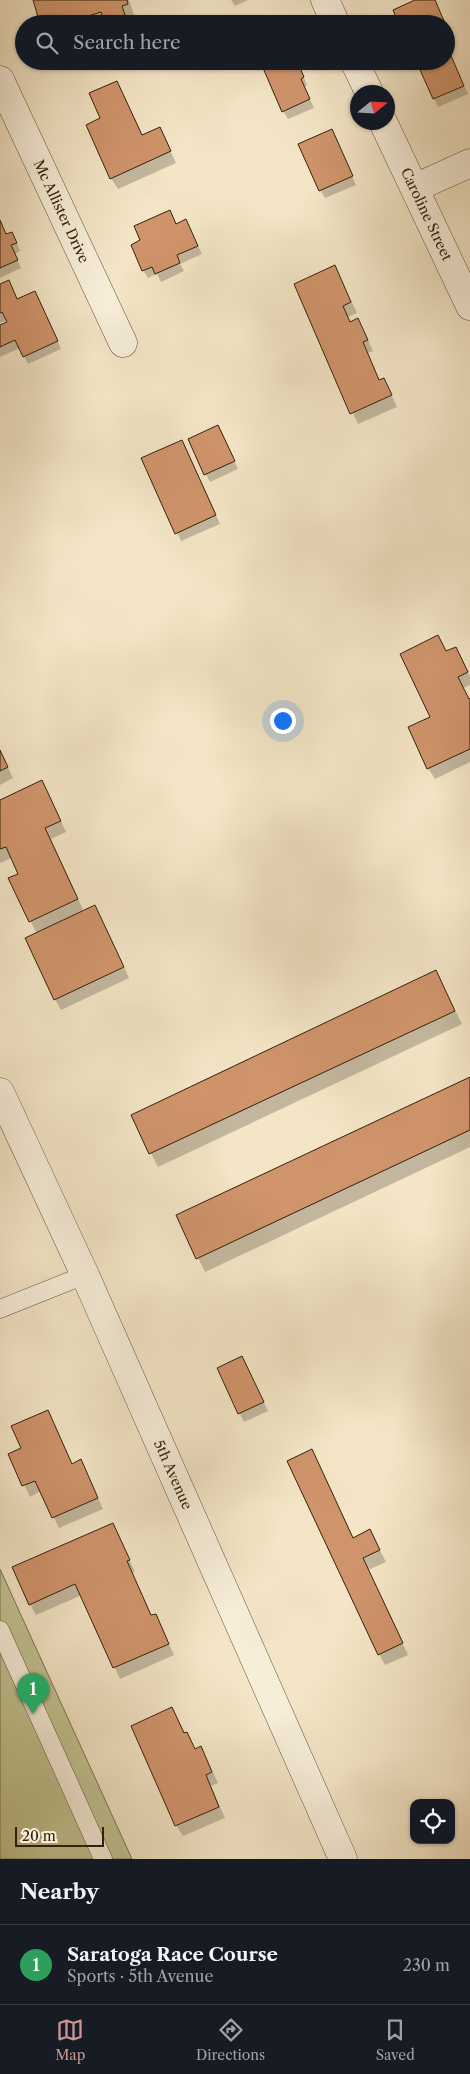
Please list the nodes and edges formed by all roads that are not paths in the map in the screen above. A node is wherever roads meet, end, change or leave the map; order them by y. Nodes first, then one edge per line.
1 (325, 0) edge
2 (332, 15) edge
3 (358, 70) edge
4 (0, 80) edge
5 (366, 85) edge
6 (387, 130) edge
7 (470, 163) edge
8 (415, 188) junction
9 (470, 306) edge
10 (123, 343) dead end
11 (0, 1092) edge
12 (85, 1275) junction
13 (0, 1309) edge
14 (0, 1630) edge
15 (103, 1859) edge
16 (343, 1859) edge

1 - 2 street
3 - 5 street
4 - 10 street, Mc Allister Drive
6 - 8 street, Caroline Street
7 - 8 street
8 - 9 street, Caroline Street
11 - 12 street, 5th Avenue
12 - 13 lane
12 - 16 street, 5th Avenue
14 - 15 lane

